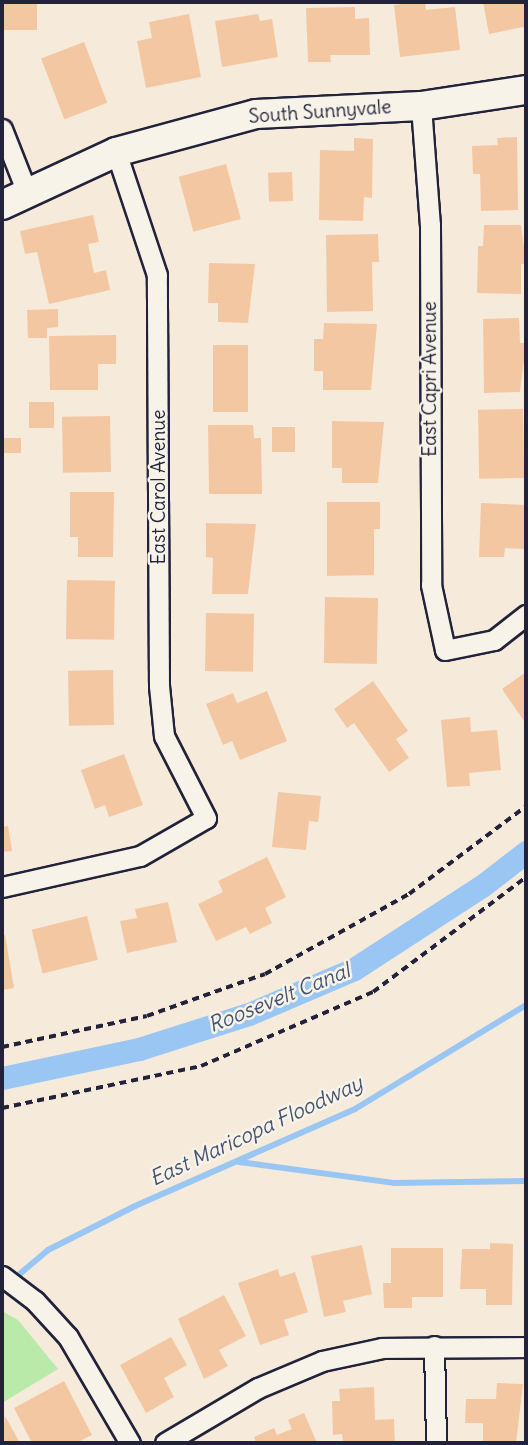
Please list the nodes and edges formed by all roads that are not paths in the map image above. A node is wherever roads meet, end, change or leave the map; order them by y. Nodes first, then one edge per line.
1 (526, 90) edge
2 (421, 106) junction
3 (2, 130) edge
4 (116, 152) junction
5 (15, 200) edge
6 (526, 615) edge
7 (2, 887) edge
8 (2, 1276) edge
9 (434, 1346) junction
10 (526, 1347) edge
11 (130, 1443) edge
12 (165, 1443) edge
13 (436, 1443) edge

1 - 2 street, South Sunnyvale
2 - 4 street, South Sunnyvale
2 - 6 street, East Capri Avenue
3 - 5 street
4 - 5 street, South Sunnyvale
4 - 7 street, East Carol Avenue
8 - 11 street
9 - 10 street
9 - 12 street
9 - 13 street

